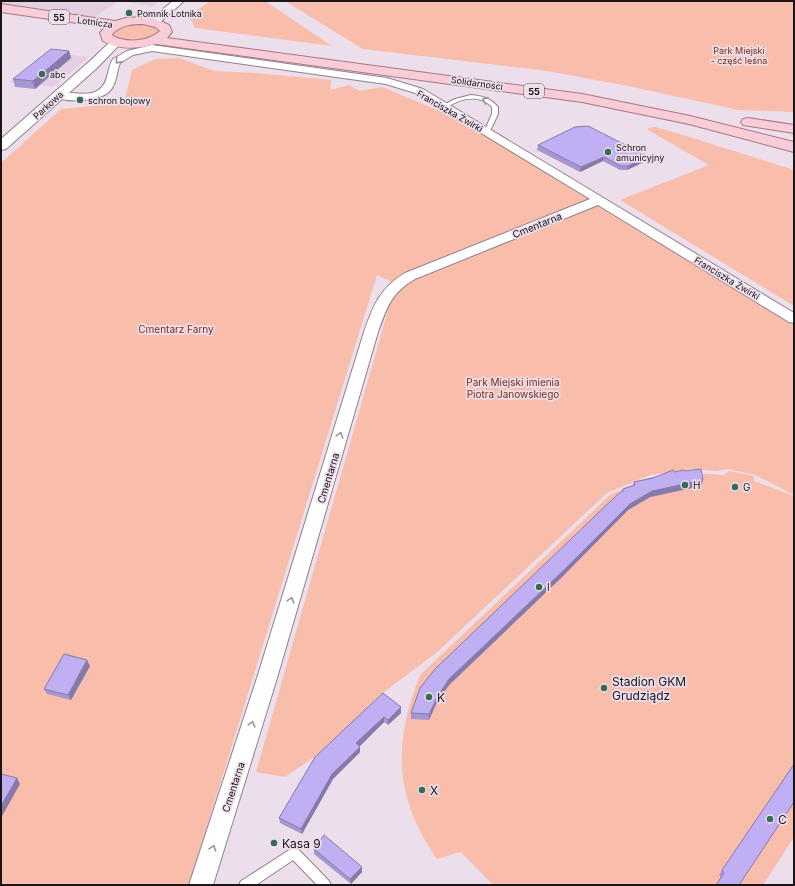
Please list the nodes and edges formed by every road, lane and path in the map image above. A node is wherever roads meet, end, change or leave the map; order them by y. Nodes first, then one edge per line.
1 (167, 1) edge
2 (179, 1) edge
3 (1, 8) edge
4 (1, 15) edge
5 (140, 21) junction
6 (154, 22) junction
7 (117, 25) junction
8 (106, 33) junction
9 (161, 36) junction
10 (121, 43) junction
11 (58, 95) junction
12 (445, 106) junction
13 (686, 115) junction
14 (794, 129) edge
15 (487, 132) junction
16 (794, 138) edge
17 (1, 146) edge
18 (794, 148) edge
19 (794, 156) edge
20 (599, 200) junction
21 (794, 319) edge
22 (201, 885) edge
23 (245, 885) edge
24 (325, 885) edge

1 - 5 street
2 - 6 street
3 - 7 main road, Lotnicza / 55
4 - 8 main road, Lotnicza / 55
5 - 6 main road, 55
5 - 7 main road, 55
6 - 9 main road
7 - 8 main road, 55
8 - 10 main road
9 - 10 main road, 55
9 - 13 main road, Solidarności / 55
10 - 11 street, Parkowa
12 -> 11 street, Franciszka Żwirki
11 - 17 street, Parkowa
12 - 15 street, Franciszka Żwirki
15 -> 12 lane
13 - 14 main road
13 - 16 main road, Solidarności / 55
13 - 18 main road, Solidarności / 55
13 - 19 main road
15 - 20 street, Franciszka Żwirki
20 - 21 street, Franciszka Żwirki
22 -> 20 street, Cmentarna
23 - 24 lane

